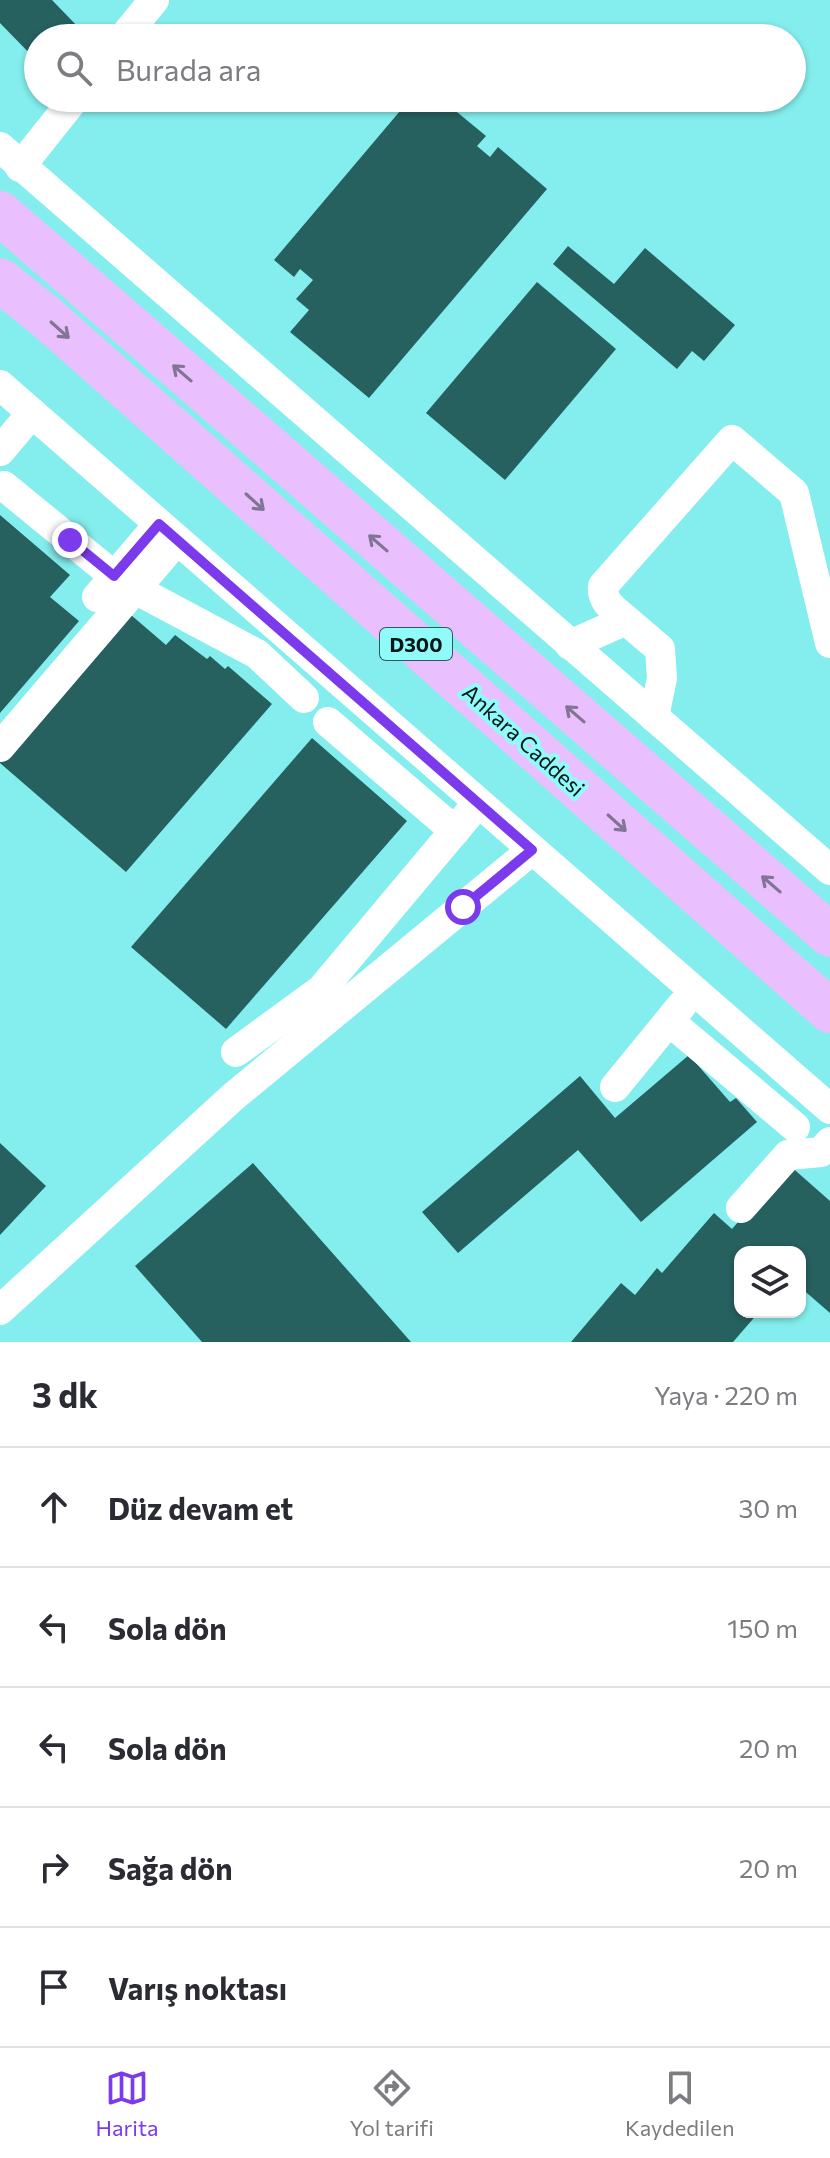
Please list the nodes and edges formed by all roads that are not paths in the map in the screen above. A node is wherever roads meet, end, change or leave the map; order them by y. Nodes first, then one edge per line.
1 (154, 0) edge
2 (134, 24) edge
3 (60, 112) edge
4 (10, 157) edge
5 (0, 213) edge
6 (0, 280) edge
7 (0, 385) edge
8 (32, 413) junction
9 (0, 451) edge
10 (4, 486) dead end
11 (168, 532) junction
12 (116, 588) junction
13 (626, 620) junction
14 (830, 643) edge
15 (570, 645) junction
16 (304, 698) dead end
17 (654, 717) junction
18 (328, 722) dead end
19 (0, 747) edge
20 (478, 803) junction
21 (455, 831) junction
22 (532, 850) junction
23 (830, 870) edge
24 (830, 935) edge
25 (694, 991) junction
26 (830, 1011) edge
27 (669, 1021) junction
28 (236, 1052) dead end
29 (615, 1087) dead end
30 (830, 1109) edge
31 (795, 1127) dead end
32 (827, 1151) edge
33 (741, 1208) dead end
34 (0, 1310) edge

1 - 2 street
3 - 4 street
4 - 15 street
24 -> 5 highway, D300
6 -> 26 highway, Ankara Caddesi / D300
7 - 8 street
8 - 9 street
8 - 11 street
10 - 12 street
11 - 12 street
11 - 20 street
12 - 16 street
12 - 19 street
13 - 14 street
13 - 15 street
13 - 17 street
15 - 17 street
17 - 23 street
18 - 21 street
20 - 21 street
20 - 22 street
21 - 28 street
22 - 25 street
22 - 34 street
25 - 27 street
25 - 30 street
27 - 29 street
27 - 31 street
32 - 33 street

